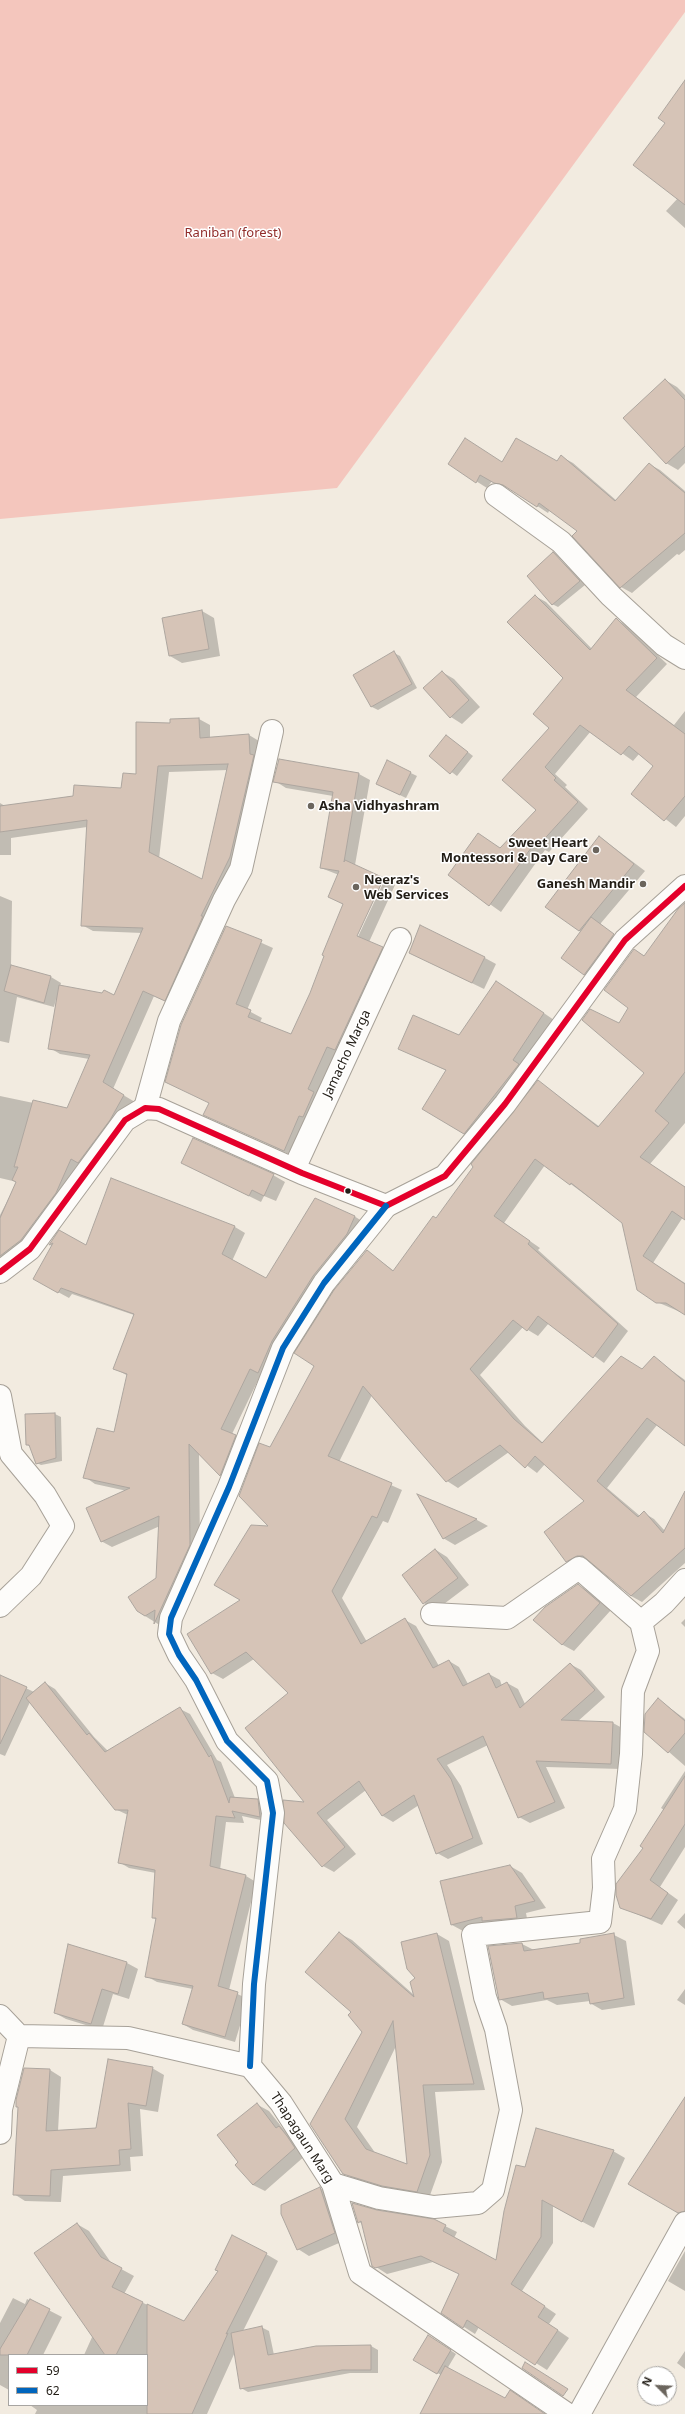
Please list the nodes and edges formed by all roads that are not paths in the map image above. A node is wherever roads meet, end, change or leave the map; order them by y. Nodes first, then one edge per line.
1 (496, 495) dead end
2 (685, 658) edge
3 (272, 731) dead end
4 (685, 886) edge
5 (400, 939) dead end
6 (145, 1108) junction
7 (294, 1169) junction
8 (386, 1206) junction
9 (0, 1272) edge
10 (0, 1396) edge
11 (685, 1580) edge
12 (0, 1606) edge
13 (432, 1614) dead end
14 (641, 1622) junction
15 (0, 2016) edge
16 (19, 2036) junction
17 (0, 2053) edge
18 (250, 2066) junction
19 (0, 2133) edge
20 (333, 2184) junction
21 (685, 2222) edge
22 (567, 2414) edge
23 (579, 2414) edge

1 - 2 street
3 - 6 street
4 - 8 street
5 - 7 street, Jamacho Marga
6 - 7 street
6 - 9 street
7 - 8 street
8 - 18 street
10 - 12 street
11 - 14 street
13 - 14 street
14 - 20 street
15 - 16 street
16 - 17 street
16 - 18 street
16 - 19 street
18 - 20 street, Thapagaun Marg
20 - 22 street, Thapagaun Marg
21 - 23 street

